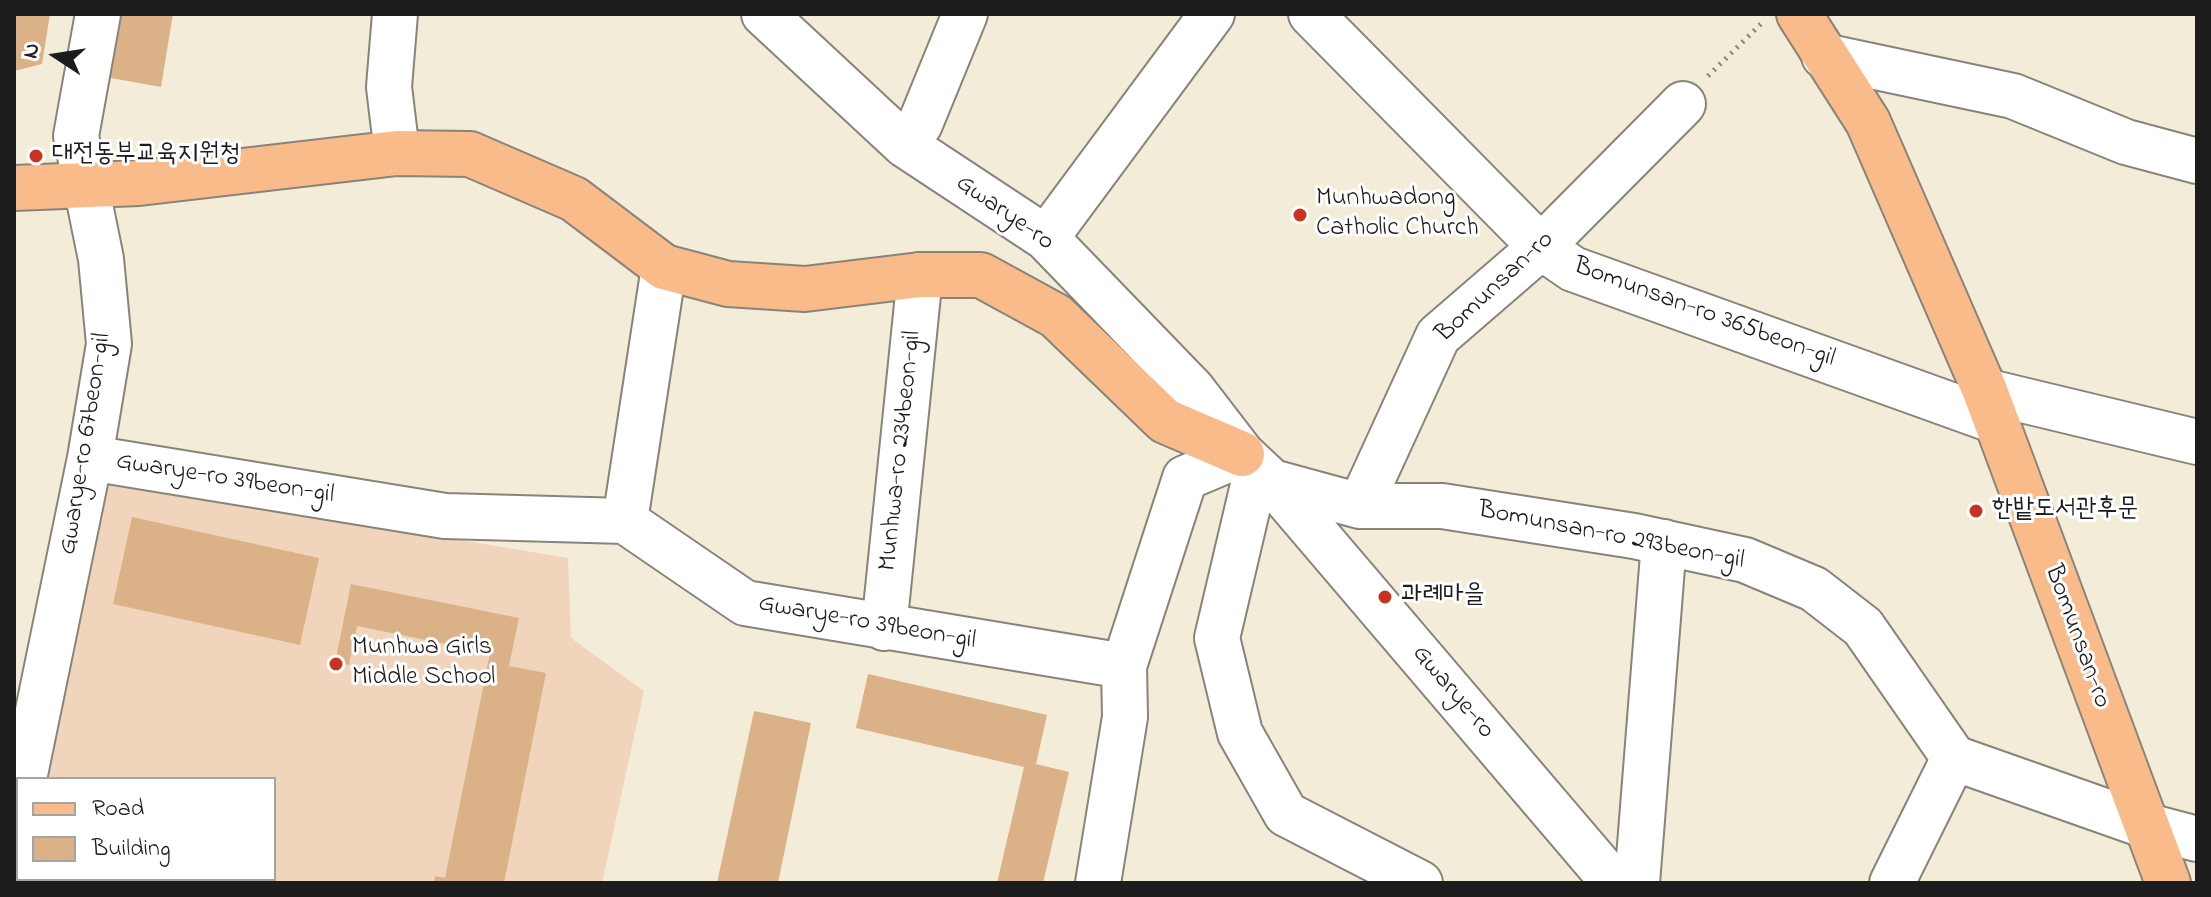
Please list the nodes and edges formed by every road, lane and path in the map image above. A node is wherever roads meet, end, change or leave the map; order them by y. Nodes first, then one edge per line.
1 (98, 14) edge
2 (395, 14) edge
3 (764, 14) edge
4 (965, 14) edge
5 (1212, 14) edge
6 (1311, 14) edge
7 (1773, 14) edge
8 (1799, 14) edge
9 (1824, 56) junction
10 (1694, 92) joint
11 (905, 145) junction
12 (397, 153) junction
13 (2197, 161) edge
14 (88, 186) junction
15 (14, 188) edge
16 (1046, 238) junction
17 (1541, 247) junction
18 (664, 267) junction
19 (920, 275) junction
20 (1991, 406) junction
21 (2197, 442) edge
22 (90, 458) junction
23 (1257, 468) junction
24 (1360, 506) junction
25 (625, 521) junction
26 (1664, 542) junction
27 (884, 628) junction
28 (1124, 666) junction
29 (1954, 758) junction
30 (24, 777) edge
31 (2144, 825) junction
32 (2197, 839) edge
33 (1098, 883) edge
34 (1420, 883) edge
35 (1614, 883) edge
36 (1637, 883) edge
37 (1892, 883) edge
38 (2168, 883) edge

1 - 14 street, Gwarye-ro 67beon-gil
2 - 12 street
3 - 11 street, Gwarye-ro
4 - 11 street
5 - 16 street
6 - 17 street, Bomunsan-ro 365beon-gil
7 - 10 path
8 - 9 main road, Bomunsan-ro
9 - 13 street
9 - 20 main road, Bomunsan-ro
10 - 17 street, Bomunsan-ro
11 - 16 street, Gwarye-ro
12 - 14 main road
12 - 18 main road
14 - 15 main road
14 - 22 street, Gwarye-ro 67beon-gil
16 - 23 street, Gwarye-ro
17 - 20 street, Bomunsan-ro 365beon-gil
17 - 24 street, Bomunsan-ro
18 - 19 main road
18 - 25 street
19 - 23 main road
19 - 27 street, Munhwa-ro 234beon-gil
20 - 21 street
20 - 31 main road, Bomunsan-ro
22 - 25 street, Gwarye-ro 39beon-gil
22 - 30 street, Gwarye-ro 67beon-gil
23 - 24 street, Bomunsan-ro 293beon-gil
23 - 28 street
23 - 34 street
23 - 35 street, Gwarye-ro
24 - 26 street, Bomunsan-ro 293beon-gil
25 - 27 street, Gwarye-ro 39beon-gil
26 - 29 street, Bomunsan-ro 293beon-gil
26 - 36 street
27 - 28 street, Gwarye-ro 39beon-gil
28 - 33 street
29 - 31 street
29 - 37 street
31 - 32 street
31 - 38 main road, Bomunsan-ro

